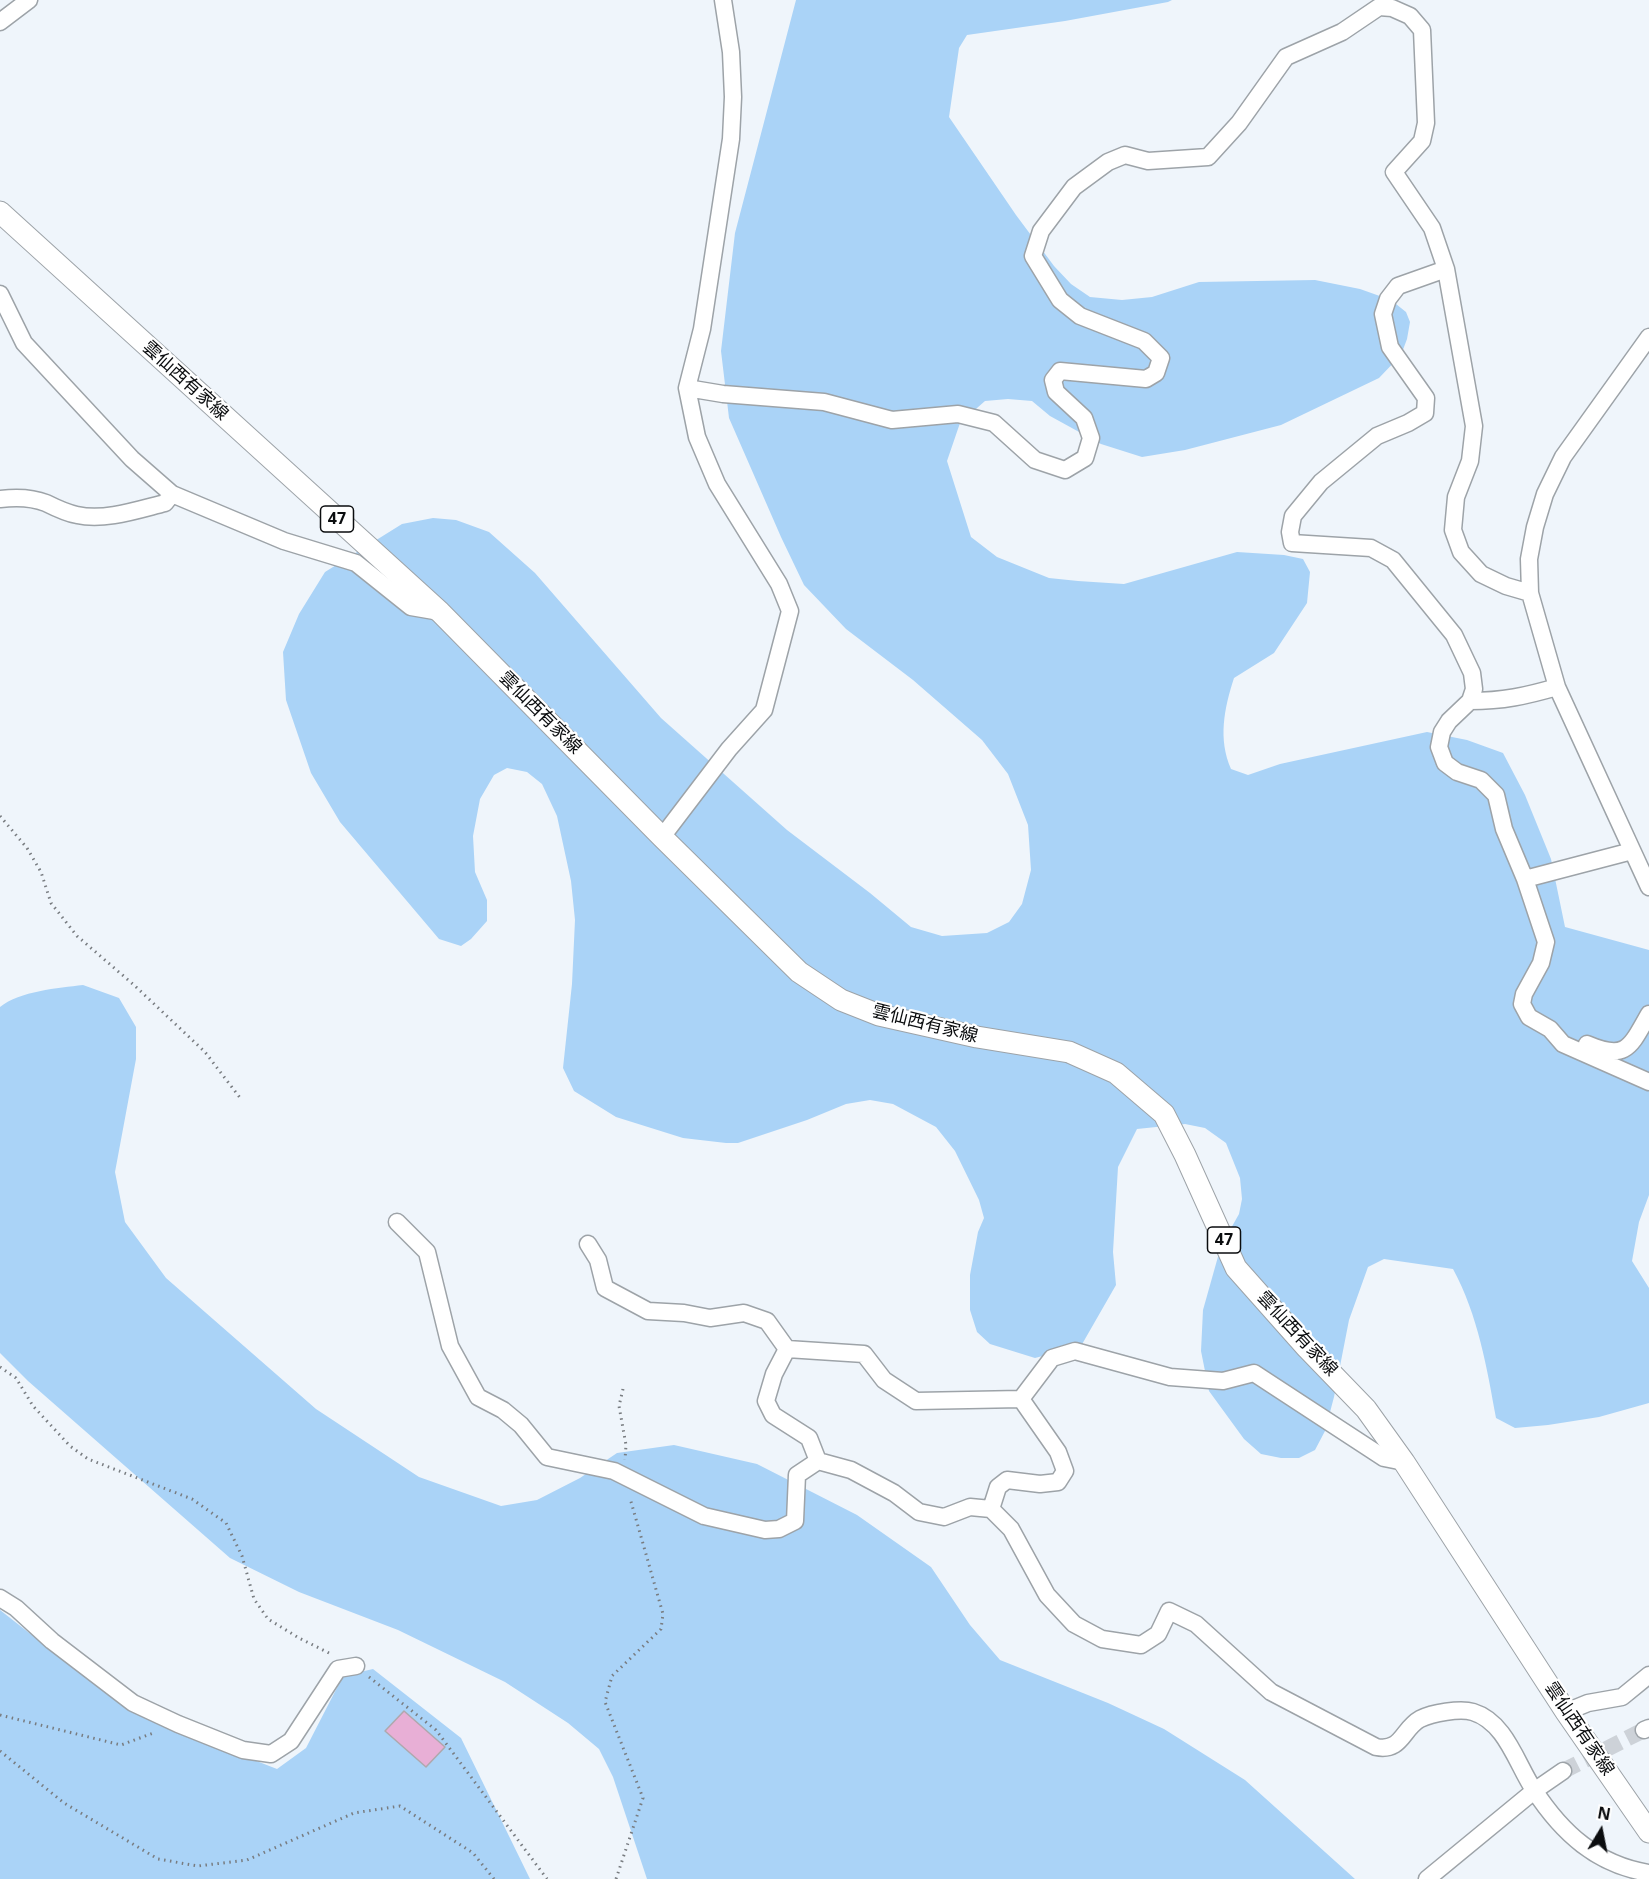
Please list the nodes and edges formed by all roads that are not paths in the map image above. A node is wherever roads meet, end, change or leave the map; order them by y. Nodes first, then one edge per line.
1 (29, 0) edge
2 (723, 0) edge
3 (0, 22) edge
4 (0, 212) edge
5 (1446, 269) junction
6 (0, 294) edge
7 (1649, 337) edge
8 (687, 388) junction
9 (172, 494) junction
10 (0, 499) edge
11 (1530, 592) junction
12 (440, 612) junction
13 (1557, 687) junction
14 (1470, 700) junction
15 (662, 837) junction
16 (1632, 852) junction
17 (1525, 879) junction
18 (1649, 887) edge
19 (1649, 1014) edge
20 (1550, 1029) junction
21 (1649, 1082) edge
22 (397, 1222) dead end
23 (588, 1244) dead end
24 (787, 1350) junction
25 (1021, 1399) junction
26 (818, 1461) junction
27 (1404, 1462) junction
28 (991, 1509) junction
29 (0, 1598) edge
30 (356, 1666) road end
31 (1649, 1675) edge
32 (1566, 1712) junction
33 (1563, 1771) tunnel mouth
34 (1530, 1794) junction
35 (1649, 1832) edge
36 (1649, 1873) edge
37 (1427, 1879) edge

1 - 3 street
2 - 8 street
4 - 12 main road, 雲仙西有家線 / 47
5 - 8 street
5 - 11 street
5 - 14 street
6 - 9 street
7 - 11 street
8 - 15 street
9 - 10 street
9 - 12 street
11 - 13 street
12 - 15 main road, 雲仙西有家線 / 47
13 - 14 street
13 - 16 street
14 - 17 street
15 - 27 main road, 雲仙西有家線 / 47
16 - 17 street
16 - 18 street
17 - 20 street
19 - 20 street
20 - 21 street
22 - 26 street
23 - 24 street
24 - 25 street
24 - 26 street
25 - 27 street
25 - 28 street
26 - 28 street
27 - 32 main road, 雲仙西有家線 / 47
28 - 34 street
29 - 30 street
31 - 32 street
32 - 35 main road, 雲仙西有家線 / 47
33 - 34 street
34 - 36 street
34 - 37 street

